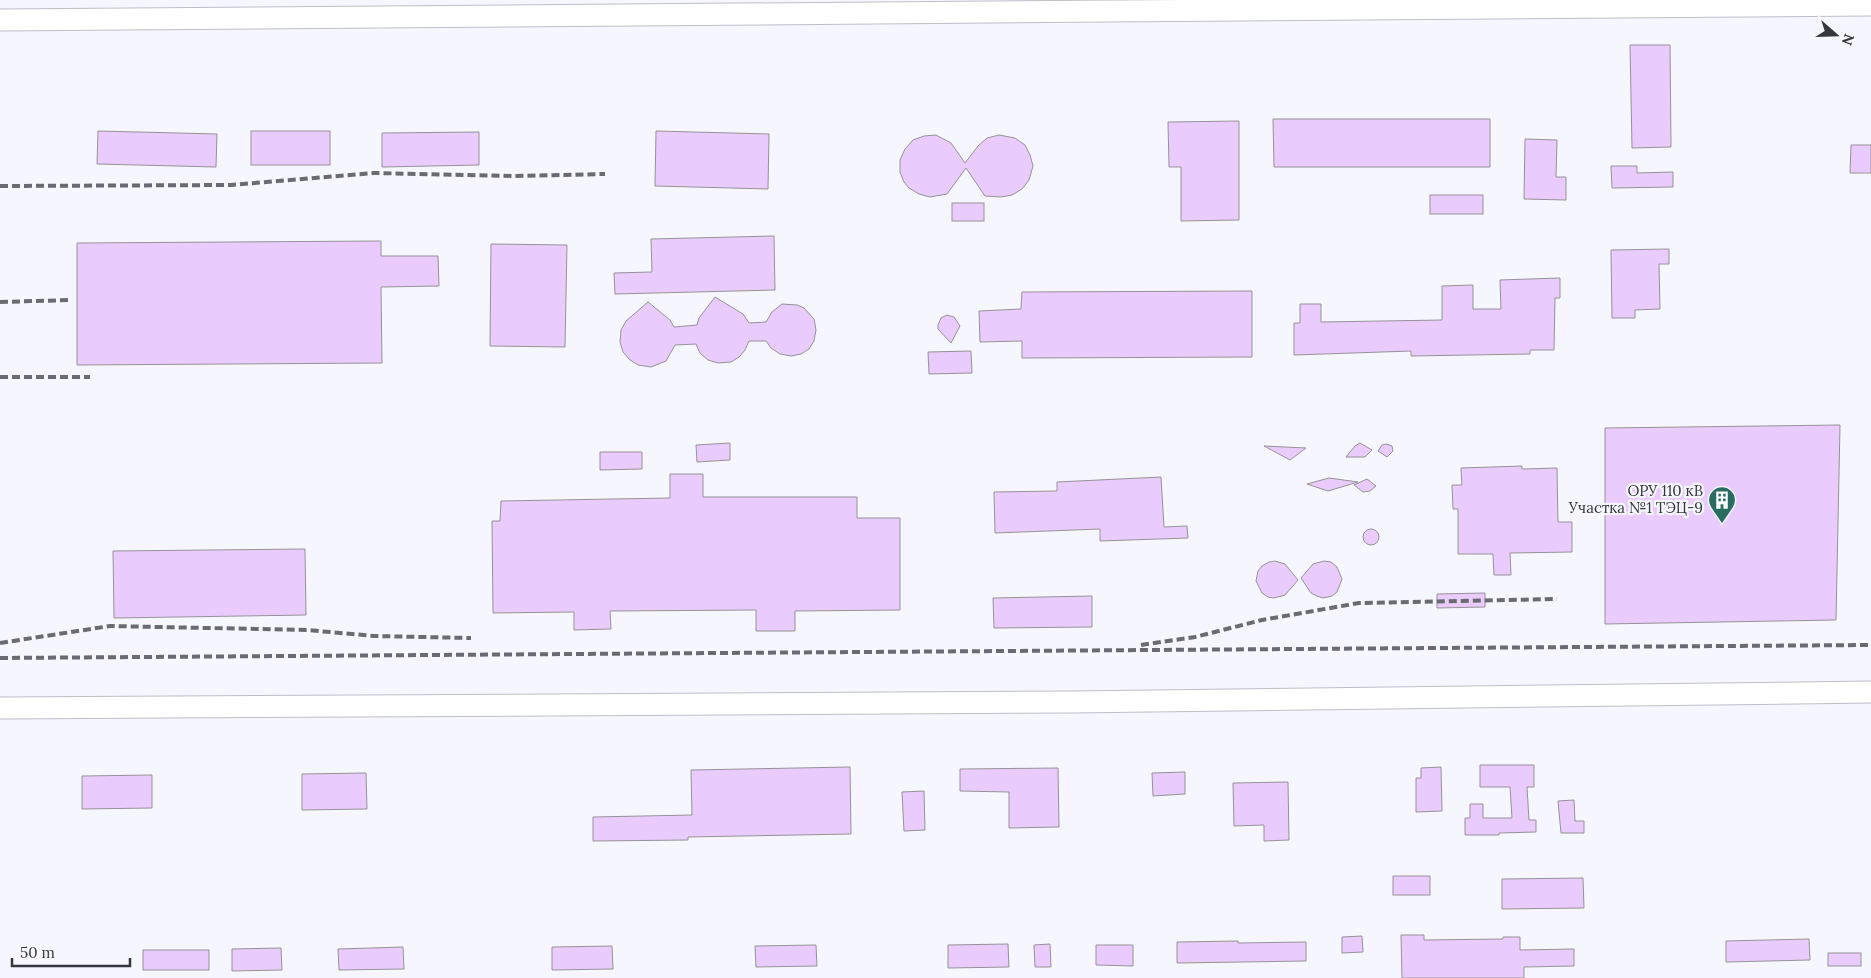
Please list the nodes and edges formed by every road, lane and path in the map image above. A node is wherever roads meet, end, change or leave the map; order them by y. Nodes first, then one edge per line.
1 (1871, 5) edge
2 (0, 20) edge
3 (1871, 692) edge
4 (0, 708) edge

1 - 2 street
3 - 4 street

